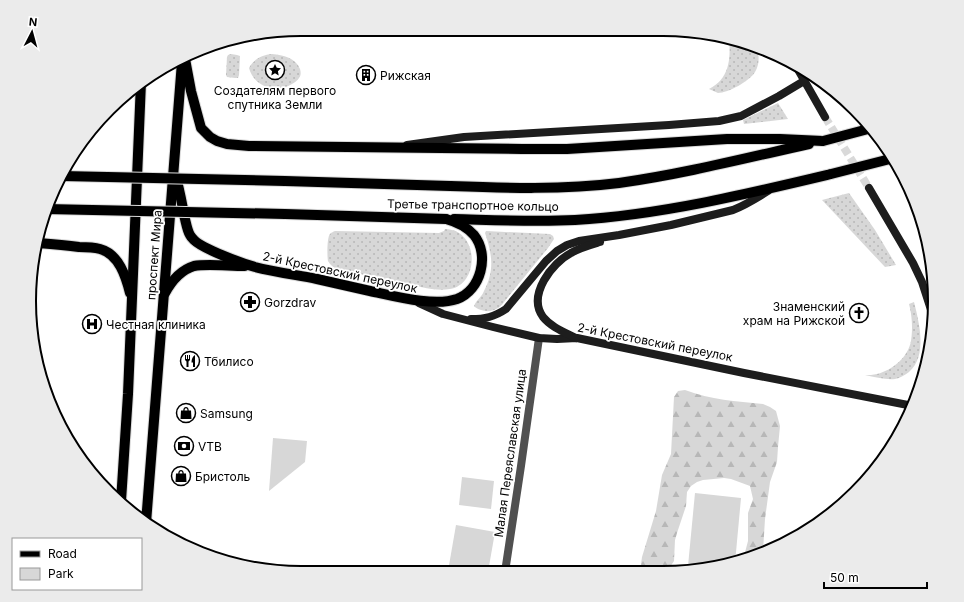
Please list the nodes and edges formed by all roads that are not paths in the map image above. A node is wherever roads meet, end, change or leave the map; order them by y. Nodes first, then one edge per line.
1 (186, 62) edge
2 (182, 64) edge
3 (801, 75) edge
4 (804, 81) junction
5 (141, 91) edge
6 (825, 117) tunnel mouth
7 (865, 130) edge
8 (823, 141) junction
9 (389, 148) junction
10 (887, 160) edge
11 (174, 166) junction
12 (67, 176) edge
13 (775, 187) junction
14 (869, 188) tunnel mouth
15 (53, 209) edge
16 (446, 219) junction
17 (619, 235) junction
18 (42, 243) edge
19 (254, 266) junction
20 (164, 295) junction
21 (401, 298) junction
22 (928, 300) edge
23 (132, 302) junction
24 (462, 319) junction
25 (539, 338) junction
26 (577, 338) junction
27 (907, 405) edge
28 (121, 495) edge
29 (147, 516) edge
30 (506, 566) edge

1 - 9 main road
2 - 11 main road, проспект Мира
3 - 4 main road
4 - 6 main road
4 - 9 main road
5 - 23 main road, проспект Мира
7 - 8 main road, Третье транспортное кольцо, bridge
8 - 9 main road
8 - 12 main road, Третье транспортное кольцо, bridge
10 - 13 main road, Третье транспортное кольцо, bridge
11 - 19 main road, 2-й Крестовский переулок
11 - 20 main road, проспект Мира
13 - 16 main road, Третье транспортное кольцо
13 - 17 main road
14 - 22 main road
15 - 16 main road, Третье транспортное кольцо, bridge
16 - 21 main road
17 - 24 main road
17 - 26 main road
18 - 23 main road
19 - 20 main road, 2-й Крестовский переулок
19 - 21 main road, 2-й Крестовский переулок
20 - 29 main road, проспект Мира
21 - 24 main road, 2-й Крестовский переулок
23 - 28 main road, проспект Мира
24 - 25 main road, 2-й Крестовский переулок
25 - 26 main road, 2-й Крестовский переулок
25 - 30 street, Малая Переяславская улица
26 - 27 main road, 2-й Крестовский переулок

